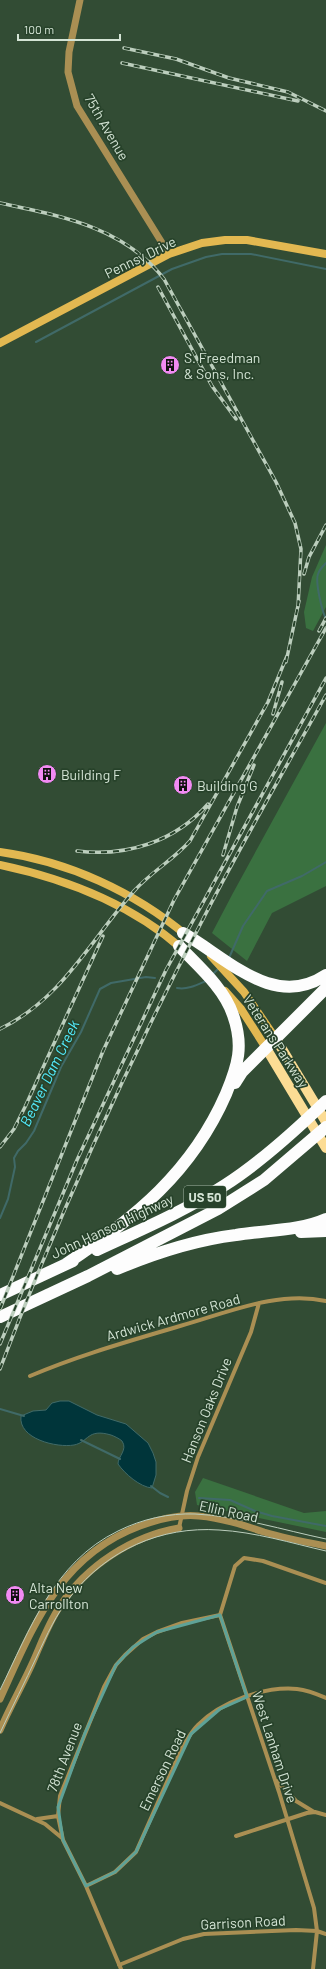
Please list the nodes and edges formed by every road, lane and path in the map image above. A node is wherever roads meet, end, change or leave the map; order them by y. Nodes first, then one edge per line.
1 (80, 0) edge
2 (169, 254) junction
3 (326, 254) edge
4 (0, 343) edge
5 (0, 852) edge
6 (0, 865) edge
7 (183, 932) junction
8 (178, 946) joint
9 (326, 975) edge
10 (326, 988) edge
11 (231, 1003) junction
12 (276, 1039) junction
13 (266, 1048) junction
14 (223, 1101) junction
15 (326, 1101) edge
16 (326, 1122) edge
17 (326, 1127) edge
18 (326, 1148) edge
19 (326, 1219) edge
20 (326, 1231) edge
21 (248, 1233) junction
22 (66, 1264) junction
23 (88, 1276) junction
24 (0, 1295) edge
25 (326, 1301) edge
26 (259, 1303) junction
27 (0, 1317) edge
28 (30, 1376) dead end
29 (182, 1516) junction
30 (179, 1528) joint
31 (326, 1546) edge
32 (326, 1583) edge
33 (220, 1615) junction
34 (247, 1697) junction
35 (326, 1698) edge
36 (0, 1699) edge
37 (0, 1730) edge
38 (275, 1780) junction
39 (0, 1803) edge
40 (315, 1812) junction
41 (326, 1815) edge
42 (58, 1816) junction
43 (37, 1819) junction
44 (288, 1820) junction
45 (236, 1836) dead end
46 (63, 1840) junction
47 (86, 1886) junction
48 (317, 1931) junction
49 (326, 1934) edge
50 (120, 1967) edge
51 (313, 1969) edge

1 - 2 street, 75th Avenue
2 - 3 main road, Pennsy Drive
2 - 4 main road, Pennsy Drive
5 - 7 main road, Veterans Parkway
6 - 8 main road
7 - 9 highway
7 - 12 main road, Veterans Parkway
8 - 11 highway
10 - 12 highway
11 - 13 main road, Veterans Parkway
11 - 14 highway
12 - 13 highway
12 - 16 main road, Veterans Parkway
13 - 14 highway
13 - 18 main road, Veterans Parkway
14 - 22 highway
15 - 22 highway, John Hanson Highway / US 50
17 - 23 highway, US 50
19 - 21 highway
20 - 21 highway
21 - 23 highway
22 - 24 highway, John Hanson Highway / US 50
23 - 27 highway, US 50
25 - 26 street, Ardwick Ardmore Road
26 - 28 street, Ardwick Ardmore Road
26 - 29 street, Hanson Oaks Drive
29 - 30 street, Hanson Oaks Drive
29 - 31 street, Ellin Road
29 - 36 street, Ellin Road
30 - 37 street
32 - 33 street
33 - 34 street, West Lanham Drive
33 - 42 street, 78th Avenue
34 - 35 street, Emerson Road
34 - 38 street, West Lanham Drive
34 - 47 street, Emerson Road
38 - 40 street
38 - 44 street, West Lanham Drive
39 - 43 street
40 - 41 street
40 - 44 street
42 - 43 street
42 - 46 street, 78th Avenue
43 - 46 street
44 - 45 street
44 - 48 street, West Lanham Drive
46 - 47 street, 78th Avenue
47 - 50 street, 78th Avenue
48 - 49 street, Garrison Road
48 - 50 street, Garrison Road
48 - 51 street, West Lanham Drive

